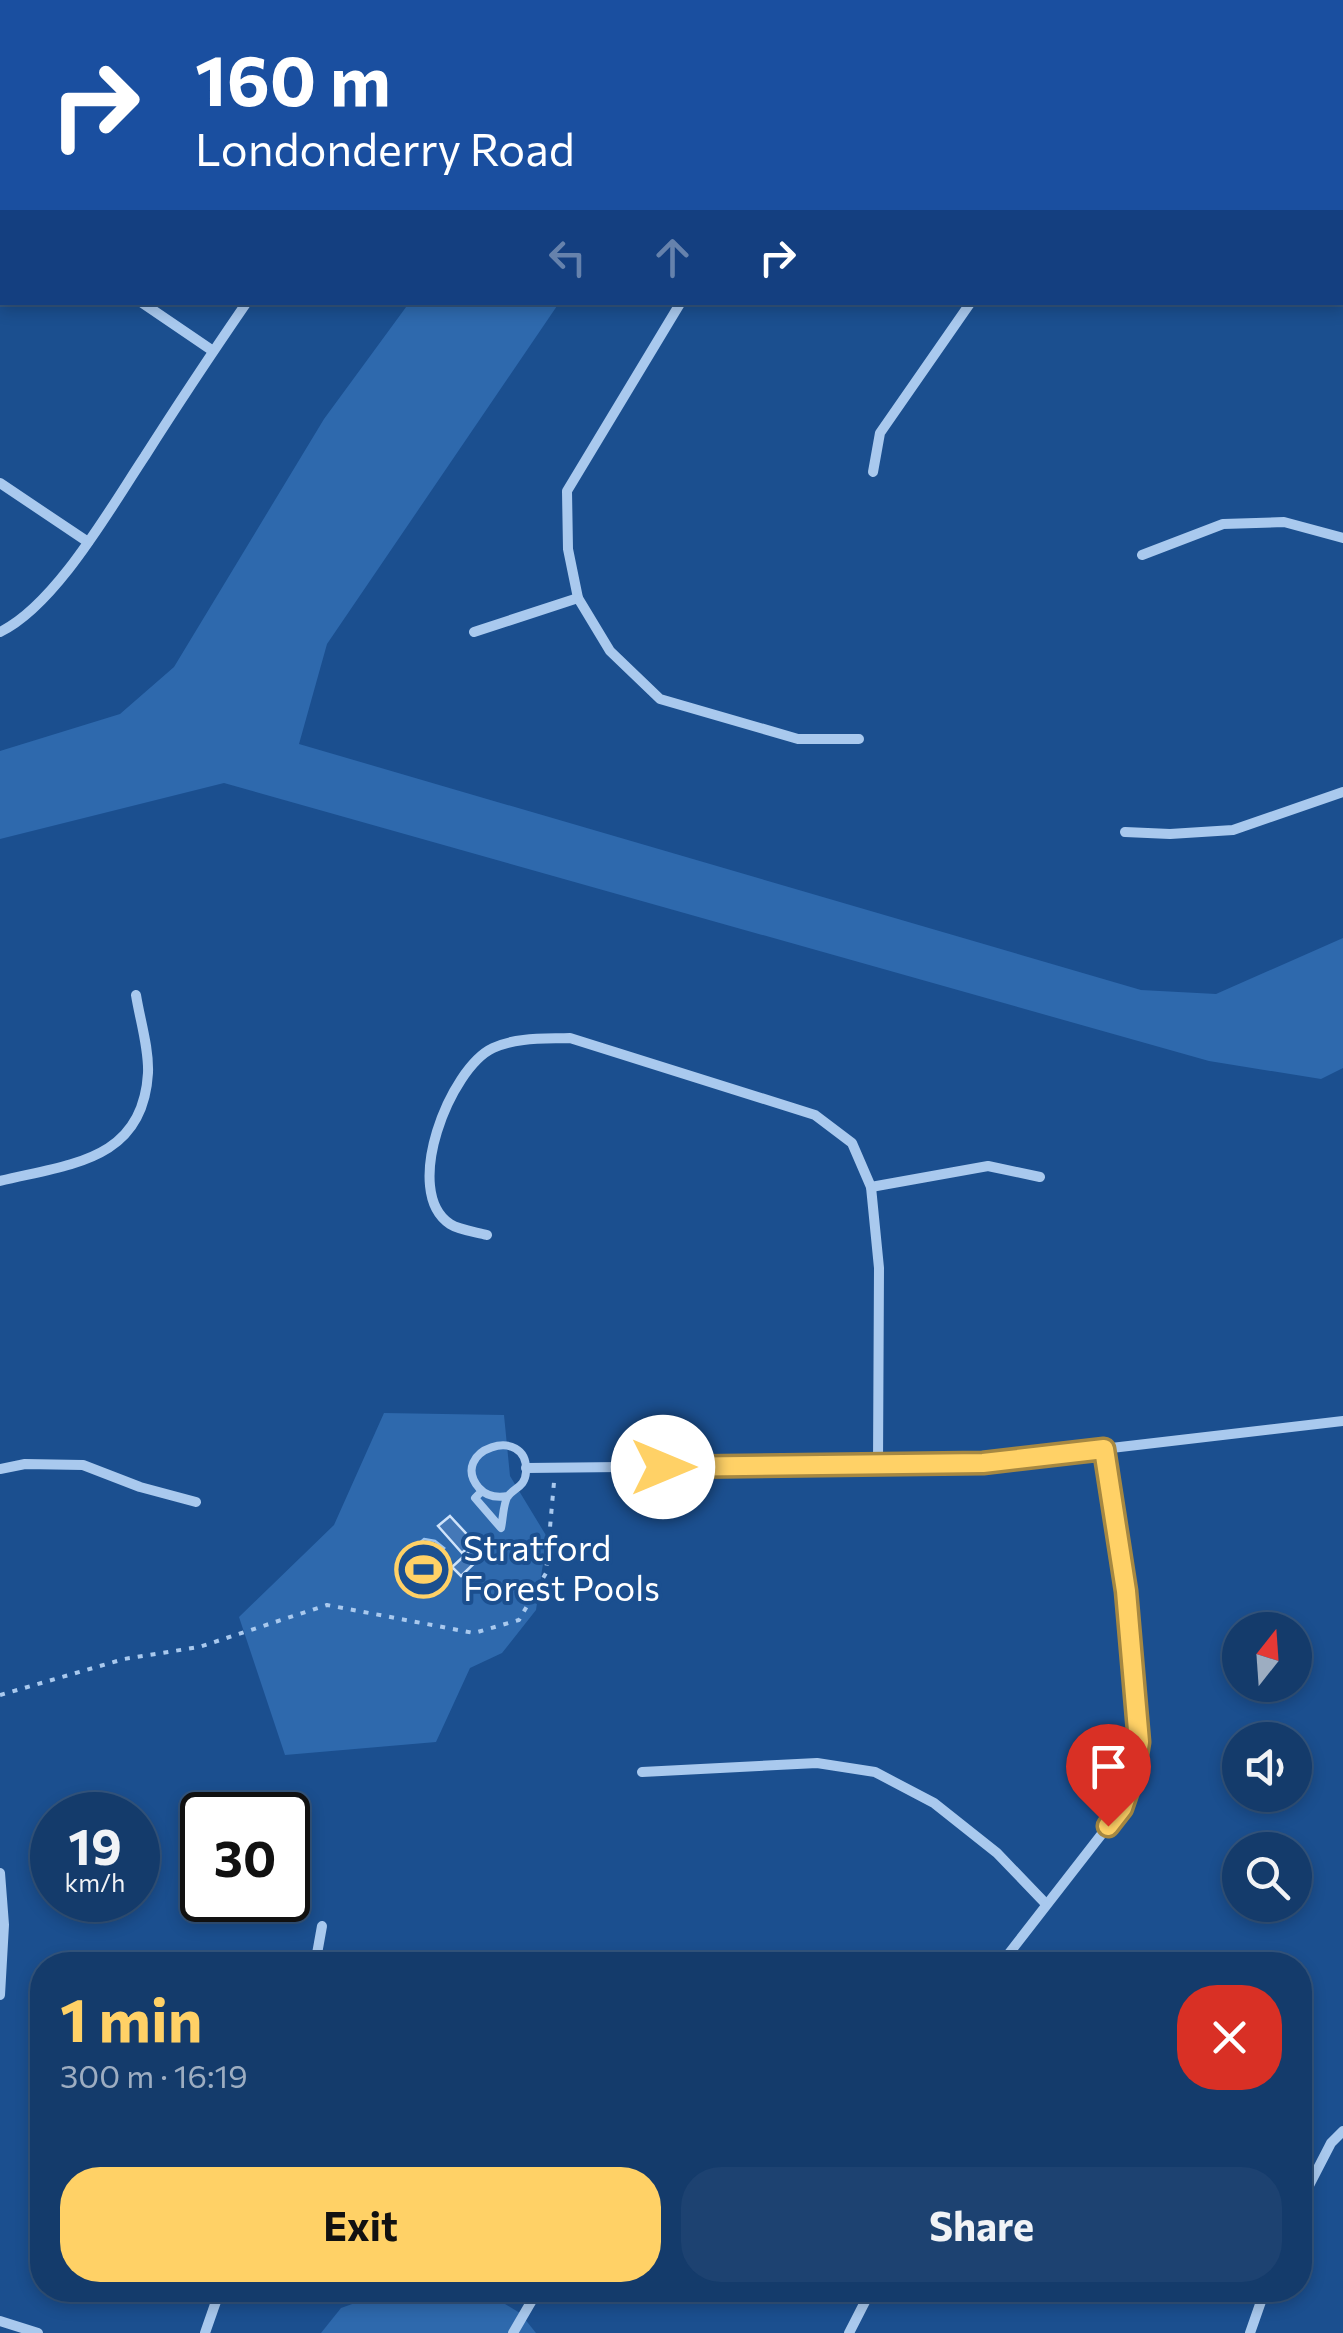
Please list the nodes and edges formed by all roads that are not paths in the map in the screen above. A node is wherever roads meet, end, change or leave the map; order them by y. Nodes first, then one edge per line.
1 (145, 305) edge
2 (245, 305) edge
3 (679, 305) edge
4 (968, 305) edge
5 (213, 351) junction
6 (872, 472) dead end
7 (0, 483) edge
8 (1343, 538) edge
9 (88, 542) junction
10 (1142, 554) dead end
11 (578, 598) junction
12 (0, 632) edge
13 (474, 632) dead end
14 (858, 738) dead end
15 (1343, 792) edge
16 (1124, 832) dead end
17 (136, 995) dead end
18 (1040, 1177) dead end
19 (0, 1181) edge
20 (871, 1188) junction
21 (487, 1236) dead end
22 (1343, 1421) edge
23 (1104, 1449) junction
24 (878, 1465) junction
25 (526, 1468) junction
26 (0, 1469) edge
27 (482, 1491) junction
28 (508, 1496) junction
29 (196, 1502) dead end
30 (642, 1772) dead end
31 (0, 1874) edge
32 (1046, 1904) junction
33 (322, 1926) dead end
34 (317, 1952) edge
35 (1010, 1952) edge
36 (0, 1994) edge
37 (1343, 2131) edge
38 (1312, 2179) edge
39 (216, 2302) edge
40 (531, 2302) edge
41 (865, 2302) edge
42 (1261, 2302) edge
43 (0, 2321) edge
44 (38, 2333) edge
45 (204, 2333) edge
46 (513, 2333) edge
47 (849, 2333) edge
48 (1250, 2333) edge

1 - 5 street
2 - 5 street
3 - 11 street
4 - 6 street
5 - 9 street
7 - 9 street
8 - 10 street
9 - 12 street
11 - 13 street
11 - 14 street
15 - 16 street
17 - 19 street
18 - 20 street
20 - 21 street
20 - 24 street
22 - 23 street
23 - 24 street
23 - 32 street
24 - 25 street
25 - 27 lane
25 - 28 lane
26 - 29 street
27 - 28 lane
27 - 28 lane
30 - 32 street
31 - 36 street
32 - 35 street
33 - 34 street
37 - 38 street
39 - 45 street
40 - 46 street
41 - 47 street
42 - 48 street
43 - 44 street

